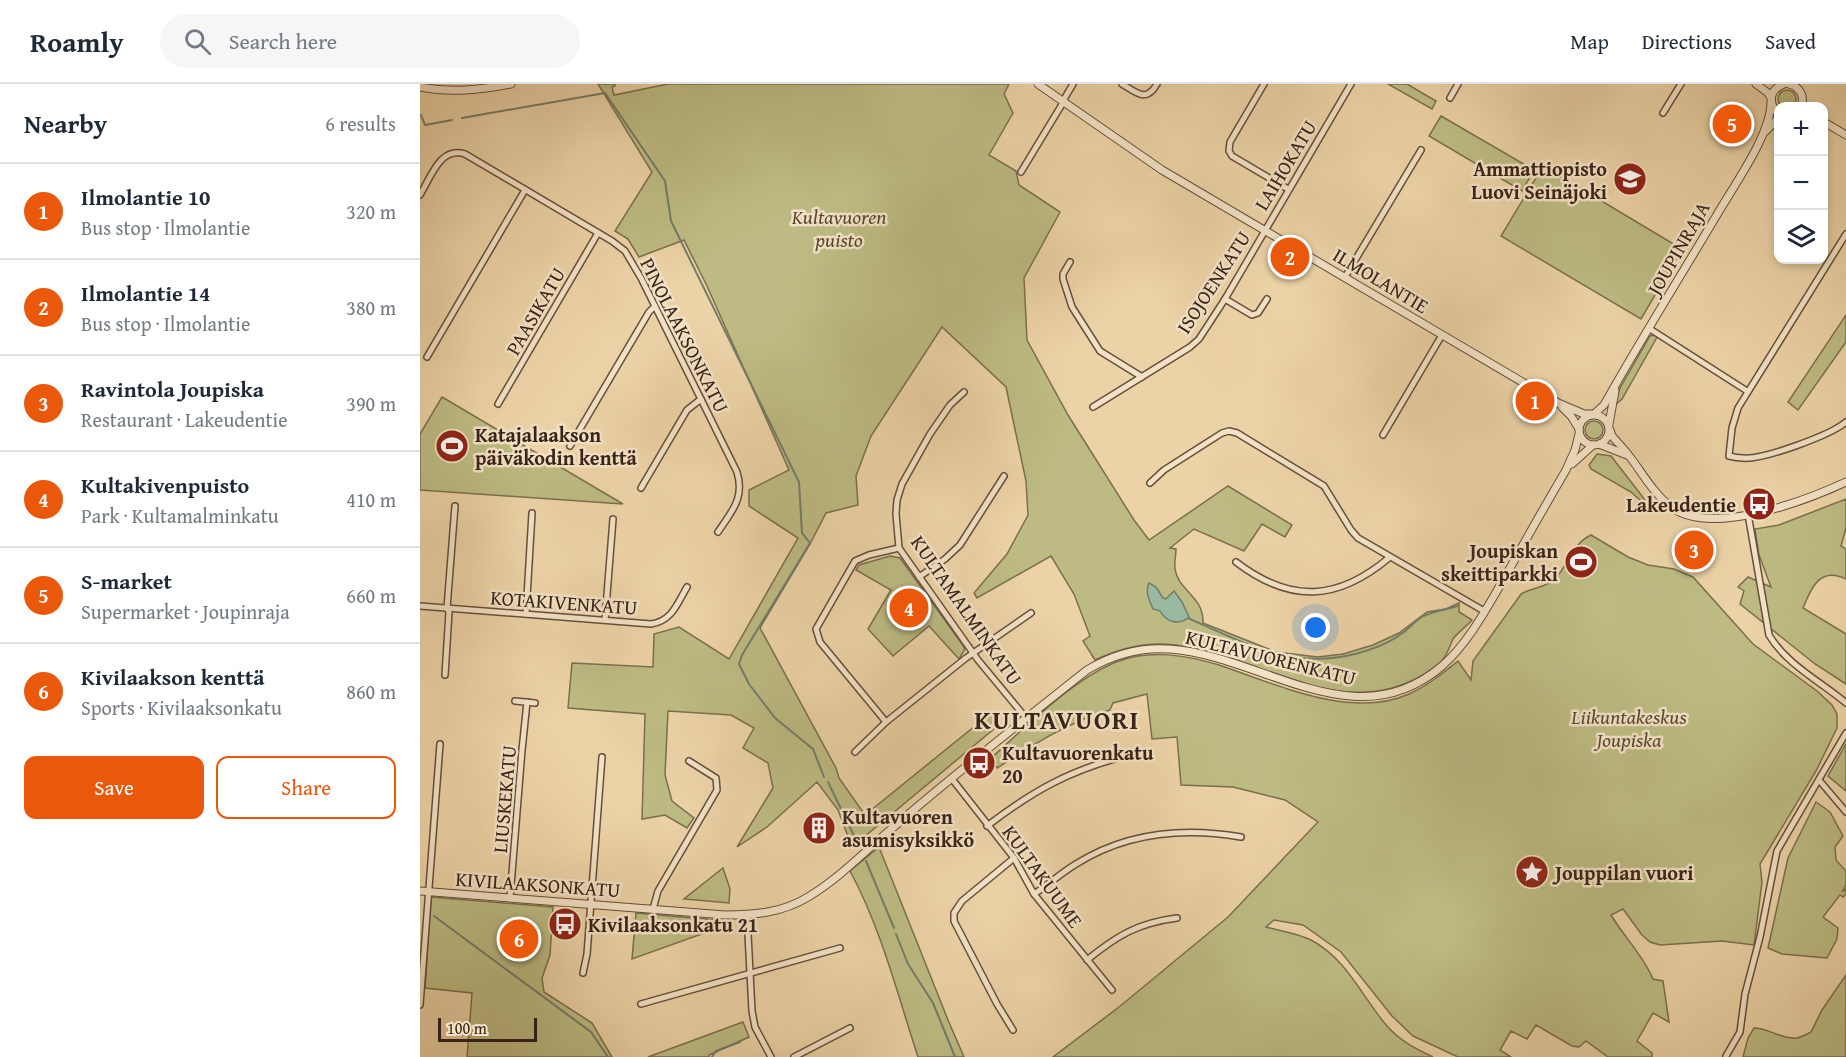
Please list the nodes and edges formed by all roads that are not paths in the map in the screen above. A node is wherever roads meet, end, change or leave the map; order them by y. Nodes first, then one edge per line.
1 (511, 84) edge
2 (1038, 84) edge
3 (1073, 84) edge
4 (1122, 84) edge
5 (1157, 84) edge
6 (1264, 84) edge
7 (1351, 84) edge
8 (1458, 84) edge
9 (1681, 84) edge
10 (1756, 84) edge
11 (1782, 84) edge
12 (420, 87) edge
13 (1801, 88) edge
14 (1450, 98) dead end
15 (1771, 100) junction
16 (1063, 101) junction
17 (1774, 105) edge
18 (1663, 113) dead end
19 (1774, 123) edge
20 (1828, 124) edge
21 (1764, 133) junction
22 (1846, 135) edge
23 (1421, 150) dead end
24 (1021, 172) dead end
25 (1288, 189) junction
26 (525, 190) junction
27 (420, 195) edge
28 (1264, 230) junction
29 (598, 232) junction
30 (1846, 234) edge
31 (1070, 262) dead end
32 (1345, 277) junction
33 (1225, 299) junction
34 (1267, 299) dead end
35 (655, 306) junction
36 (1650, 329) junction
37 (1442, 334) junction
38 (428, 357) dead end
39 (1142, 377) junction
40 (1619, 380) junction
41 (1748, 391) junction
42 (964, 392) dead end
43 (701, 399) junction
44 (1558, 403) junction
45 (498, 404) dead end
46 (1093, 407) dead end
47 (1592, 414) junction
48 (1846, 422) edge
49 (1609, 427) junction
50 (1579, 431) junction
51 (1383, 435) dead end
52 (1596, 445) junction
53 (570, 446) dead end
54 (1629, 455) junction
55 (1566, 471) junction
56 (1004, 476) dead end
57 (1846, 482) edge
58 (1150, 483) dead end
59 (641, 488) dead end
60 (455, 506) dead end
61 (532, 513) dead end
62 (1748, 514) junction
63 (613, 519) dead end
64 (718, 532) dead end
65 (899, 548) junction
66 (1390, 557) junction
67 (1236, 562) dead end
68 (920, 577) junction
69 (687, 587) dead end
70 (420, 606) edge
71 (447, 608) junction
72 (1485, 610) junction
73 (1031, 613) dead end
74 (526, 614) junction
75 (605, 620) junction
76 (973, 653) junction
77 (446, 675) dead end
78 (515, 701) dead end
79 (527, 702) junction
80 (535, 703) dead end
81 (1846, 703) edge
82 (1026, 718) junction
83 (886, 722) junction
84 (1846, 733) edge
85 (440, 744) dead end
86 (855, 752) dead end
87 (1125, 756) dead end
88 (602, 757) dead end
89 (689, 761) dead end
90 (952, 779) junction
91 (1818, 780) junction
92 (1846, 812) edge
93 (987, 826) junction
94 (1241, 837) dead end
95 (1014, 858) junction
96 (420, 891) edge
97 (429, 892) junction
98 (1034, 894) junction
99 (510, 898) junction
100 (591, 904) junction
101 (653, 909) junction
102 (747, 915) junction
103 (1177, 918) dead end
104 (840, 948) dead end
105 (1087, 960) junction
106 (583, 973) dead end
107 (749, 974) junction
108 (1112, 990) dead end
109 (641, 1004) dead end
110 (420, 1005) edge
111 (850, 1028) dead end
112 (1013, 1030) dead end
113 (1726, 1056) edge
114 (771, 1057) edge
115 (794, 1057) edge

1 - 12 street
2 - 16 street, ILMOLANTIE
3 - 16 street
4 - 5 street
6 - 25 street
7 - 25 street, LAIHOKATU
8 - 14 street
9 - 18 street
10 - 15 street
11 - 13 street
11 - 15 street
15 - 17 street
15 - 21 street, JOUPINRAJA
16 - 24 street
16 - 28 street, ILMOLANTIE
19 - 21 street, JOUPINRAJA
20 - 22 street
21 - 36 street, JOUPINRAJA
23 - 32 street
25 - 28 street, LAIHOKATU
26 - 27 street, PINOLAAKSONKATU
26 - 29 street, PINOLAAKSONKATU
26 - 38 street
28 - 32 street, ILMOLANTIE
28 - 33 street, ISOJOENKATU
29 - 35 street, PINOLAAKSONKATU
29 - 45 street, PAASIKATU
30 - 41 street
31 - 39 street
32 - 37 street, ILMOLANTIE
33 - 34 street
33 - 39 street, ISOJOENKATU
35 - 43 street, PINOLAAKSONKATU
35 - 53 street
36 - 40 street, JOUPINRAJA
36 - 41 street
37 - 44 street, ILMOLANTIE
37 - 51 street
39 - 46 street, ISOJOENKATU
40 - 47 street, JOUPINRAJA
40 - 49 street, JOUPINRAJA
41 - 48 street
42 - 65 street, KULTAMALMINKATU
43 - 59 street
43 - 64 street, PINOLAAKSONKATU
44 - 47 street, ILMOLANTIE
44 - 50 street, ILMOLANTIE
47 - 49 street
47 - 50 street
49 - 52 street
49 - 54 street
50 - 52 street
50 - 55 street, KULTAVUORENKATU
52 - 54 street
52 - 55 street, KULTAVUORENKATU
54 - 62 street
55 - 72 street, KULTAVUORENKATU
56 - 68 street
57 - 62 street
58 - 66 street
60 - 71 street
61 - 74 street
62 - 81 street
63 - 75 street
65 - 68 street, KULTAMALMINKATU
65 - 83 street
66 - 67 street
66 - 72 street
68 - 76 street, KULTAMALMINKATU
69 - 75 street, KOTAKIVENKATU
70 - 71 street, KOTAKIVENKATU
71 - 74 street, KOTAKIVENKATU
71 - 77 street
72 - 82 street, KULTAVUORENKATU
73 - 76 street
74 - 75 street, KOTAKIVENKATU
76 - 82 street, KULTAMALMINKATU
76 - 83 street
78 - 79 street
79 - 80 street
79 - 99 street, LIUSKEKATU
82 - 90 street, KULTAVUORENKATU
83 - 86 street
84 - 91 street
85 - 97 street
87 - 93 street
88 - 100 street
89 - 101 street
90 - 93 street, KULTAKUUME
90 - 102 street, KULTAVUORENKATU
91 - 92 street
91 - 113 street
93 - 95 street, KULTAKUUME
94 - 98 street
95 - 98 street, KULTAKUUME
95 - 112 street
96 - 97 street, KIVILAAKSONKATU
97 - 99 street, KIVILAAKSONKATU
97 - 110 street
98 - 105 street, KULTAKUUME
99 - 100 street, KIVILAAKSONKATU
100 - 101 street, KIVILAAKSONKATU
100 - 106 street
101 - 102 street, KULTAVUORENKATU
102 - 107 street
103 - 105 street
104 - 107 street
105 - 108 street, KULTAKUUME
107 - 109 street
107 - 114 street
111 - 115 street

